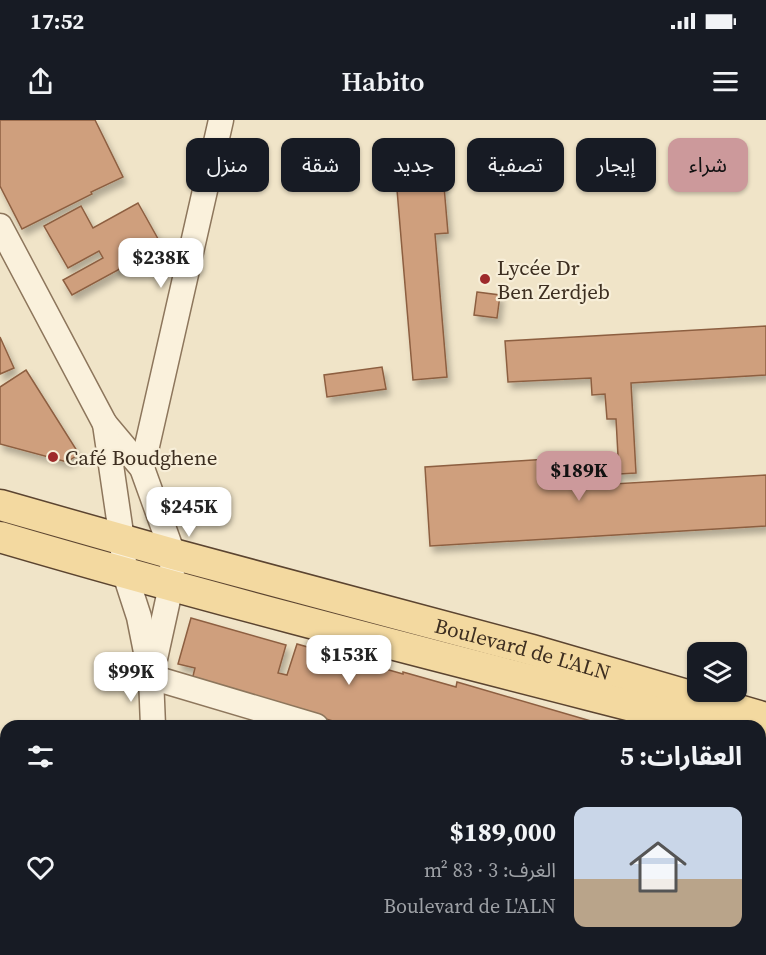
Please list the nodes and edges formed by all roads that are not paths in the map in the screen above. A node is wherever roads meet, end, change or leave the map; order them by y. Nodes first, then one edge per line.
1 (221, 120) edge
2 (0, 226) edge
3 (105, 424) junction
4 (142, 468) junction
5 (0, 505) edge
6 (0, 537) edge
7 (122, 540) junction
8 (172, 554) junction
9 (125, 574) junction
10 (171, 586) junction
11 (151, 677) junction
12 (766, 718) edge
13 (153, 720) edge
14 (296, 720) edge
15 (687, 720) edge

1 - 4 street
2 - 3 street
3 - 4 street
3 - 7 street
4 - 8 street
5 - 7 main road, Boulevard de L'ALN
6 - 9 main road, Boulevard de L'ALN
7 - 8 main road, Boulevard de L'ALN
7 - 9 street
8 - 10 street
8 - 12 main road, Boulevard de L'ALN
9 - 10 main road, Boulevard de L'ALN
9 - 11 street
10 - 11 street
10 - 15 main road, Boulevard de L'ALN
11 - 13 street
11 - 14 street

